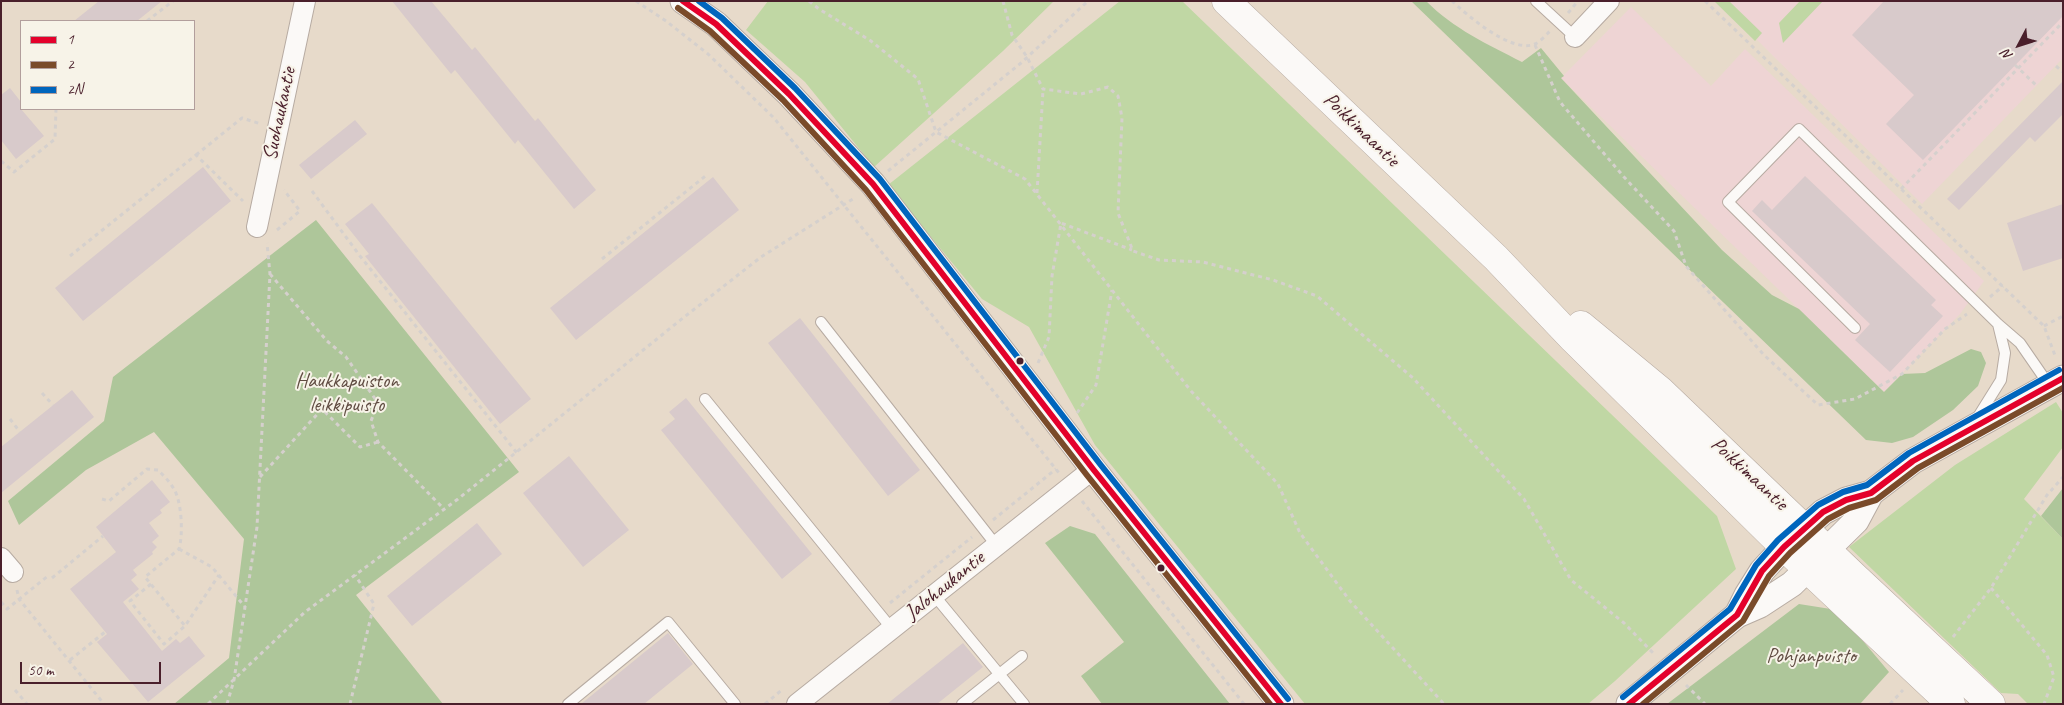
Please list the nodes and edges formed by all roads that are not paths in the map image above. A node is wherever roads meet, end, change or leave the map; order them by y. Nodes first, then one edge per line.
1 (305, 1) edge
2 (683, 1) edge
3 (1226, 1) edge
4 (1536, 1) edge
5 (1609, 1) edge
6 (1574, 37) joint
7 (257, 228) road end
8 (1496, 258) junction
9 (822, 322) dead end
10 (1998, 324) junction
11 (1855, 328) dead end
12 (2056, 374) edge
13 (705, 399) dead end
14 (1971, 429) junction
15 (1093, 469) junction
16 (1871, 492) junction
17 (1805, 527) junction
18 (996, 546) junction
19 (1784, 546) junction
20 (1828, 550) junction
21 (1808, 570) junction
22 (934, 595) junction
23 (1737, 615) junction
24 (892, 629) junction
25 (1022, 656) dead end
26 (999, 674) junction
27 (568, 704) edge
28 (735, 704) edge
29 (798, 704) edge
30 (962, 704) edge
31 (1024, 704) edge
32 (1281, 704) edge
33 (1630, 704) edge
34 (1951, 704) edge
35 (1991, 704) edge

1 - 7 street, Suohaukantie
2 - 15 street
3 - 8 main road, Poikkimaantie
4 - 6 lane
5 - 6 street
8 - 17 main road, Poikkimaantie
8 - 19 main road, Poikkimaantie
9 - 18 lane
10 - 11 lane
10 - 12 lane
10 - 14 lane
12 - 14 street
13 - 24 lane
14 - 16 street
15 - 18 street, Jalohaukantie
15 - 32 street
16 - 17 street
16 - 20 street
17 - 19 street
17 - 20 main road, Poikkimaantie
18 - 22 street, Jalohaukantie
19 - 21 main road, Poikkimaantie
19 - 23 street
20 - 21 street
20 - 35 main road, Poikkimaantie
21 - 23 street
21 - 34 main road, Poikkimaantie
22 - 24 street, Jalohaukantie
22 - 26 lane
23 - 33 street
24 - 29 street, Jalohaukantie
25 - 26 lane
26 - 30 lane
26 - 31 lane
27 - 28 lane

